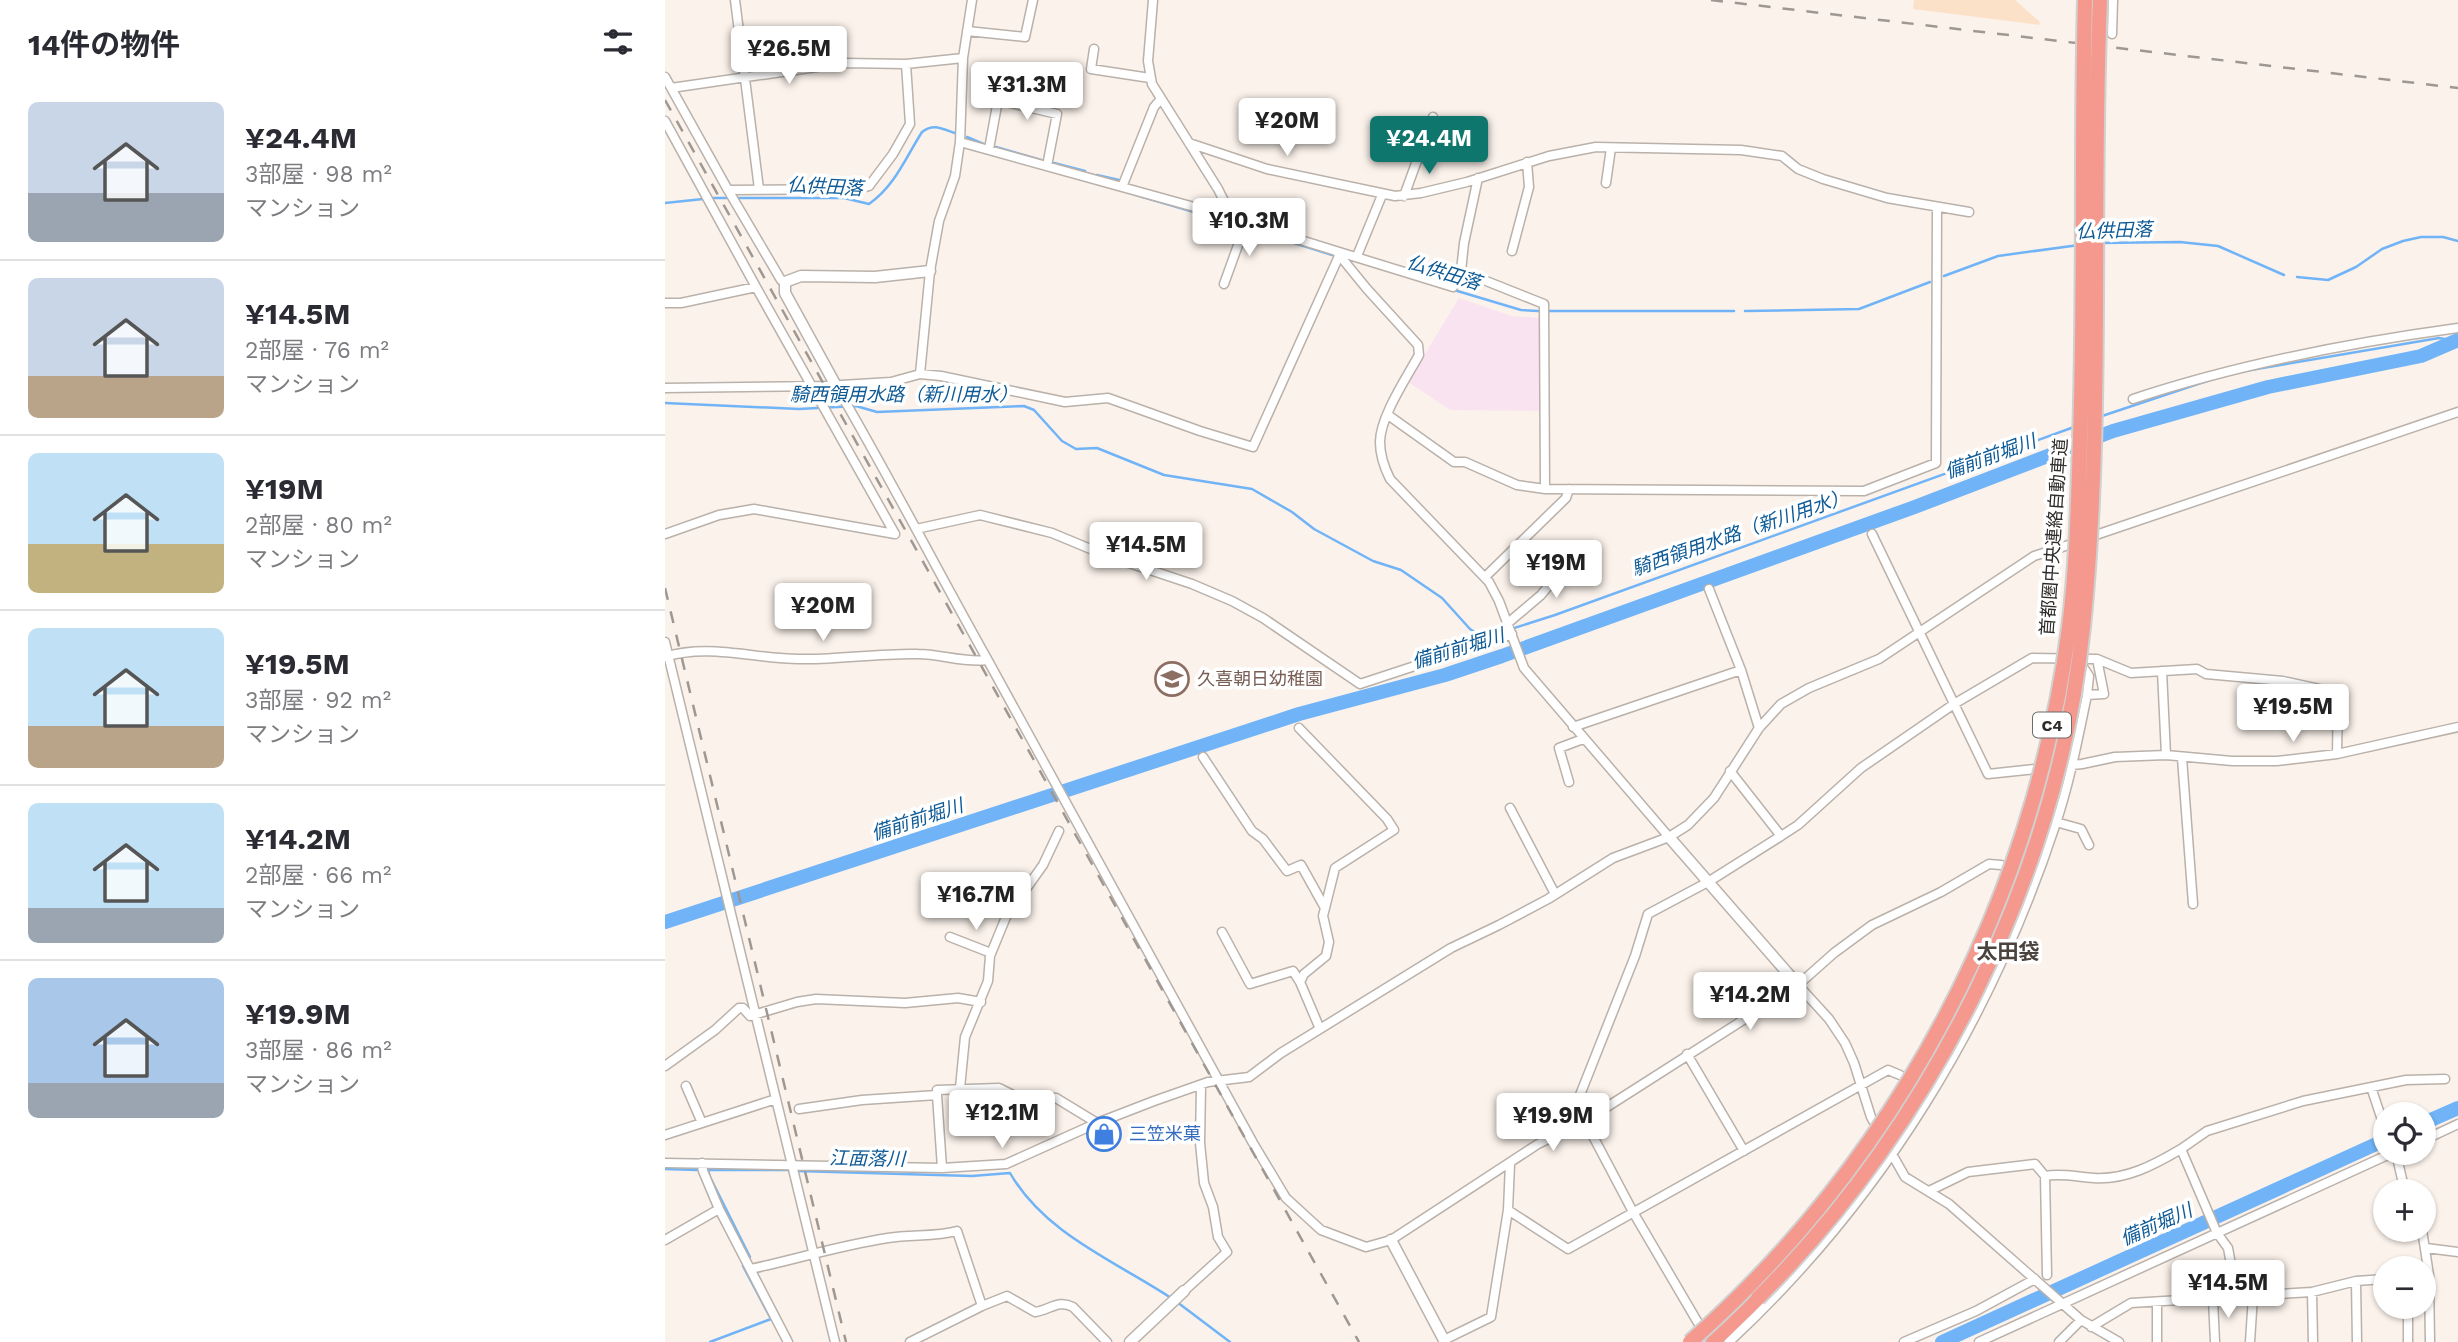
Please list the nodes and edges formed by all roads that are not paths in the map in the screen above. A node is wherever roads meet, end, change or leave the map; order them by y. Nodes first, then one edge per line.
1 (735, 0) edge
2 (972, 0) edge
3 (1033, 0) edge
4 (1153, 0) edge
5 (2085, 0) edge
6 (2100, 0) edge
7 (2113, 0) edge
8 (967, 31) junction
9 (2112, 34) dead end
10 (1094, 48) dead end
11 (963, 58) junction
12 (906, 64) junction
13 (745, 77) junction
14 (665, 78) edge
15 (1150, 78) junction
16 (671, 88) junction
17 (1160, 100) junction
18 (1433, 117) dead end
19 (665, 121) edge
20 (668, 133) edge
21 (960, 142) junction
22 (1189, 143) junction
23 (1611, 148) junction
24 (989, 149) junction
25 (1527, 162) junction
26 (1047, 166) junction
27 (1478, 178) junction
28 (1606, 183) dead end
29 (1122, 187) junction
30 (759, 189) junction
31 (728, 190) junction
32 (1382, 195) junction
33 (1404, 196) junction
34 (1937, 208) junction
35 (1969, 212) dead end
36 (1234, 218) junction
37 (1246, 223) junction
38 (1512, 251) dead end
39 (1337, 254) junction
40 (1357, 256) junction
41 (930, 271) junction
42 (1461, 271) junction
43 (785, 282) junction
44 (1224, 284) dead end
45 (756, 286) junction
46 (665, 303) edge
47 (2458, 328) edge
48 (920, 374) junction
49 (835, 384) junction
50 (811, 386) junction
51 (665, 388) edge
52 (2133, 399) dead end
53 (2458, 412) edge
54 (1388, 415) junction
55 (1545, 489) junction
56 (1569, 489) junction
57 (916, 529) junction
58 (665, 534) edge
59 (1872, 534) dead end
60 (1577, 551) dead end
61 (1485, 578) junction
62 (1709, 589) dead end
63 (1508, 624) junction
64 (1512, 634) junction
65 (1919, 634) junction
66 (665, 642) edge
67 (667, 656) edge
68 (2077, 659) junction
69 (2097, 659) junction
70 (987, 660) junction
71 (1741, 670) junction
72 (2162, 671) junction
73 (2087, 695) junction
74 (1954, 704) junction
75 (1573, 727) junction
76 (2458, 727) edge
77 (1299, 728) dead end
78 (1759, 728) junction
79 (1583, 739) junction
80 (2337, 754) junction
81 (2166, 755) junction
82 (1203, 757) dead end
83 (2182, 758) junction
84 (2072, 765) junction
85 (1730, 771) junction
86 (1569, 782) dead end
87 (1510, 808) dead end
88 (2055, 825) junction
89 (1059, 831) dead end
90 (1781, 836) junction
91 (1669, 837) junction
92 (2089, 845) dead end
93 (2008, 846) dead end
94 (2001, 865) dead end
95 (1708, 882) junction
96 (1555, 894) junction
97 (2193, 904) dead end
98 (1325, 908) junction
99 (1222, 932) dead end
100 (950, 937) dead end
101 (991, 953) junction
102 (1300, 982) junction
103 (1798, 985) junction
104 (981, 1002) junction
105 (754, 1014) junction
106 (1320, 1029) junction
107 (1925, 1037) dead end
108 (1956, 1053) junction
109 (1687, 1054) junction
110 (665, 1066) edge
111 (1900, 1075) dead end
112 (2445, 1079) dead end
113 (1220, 1081) junction
114 (686, 1086) dead end
115 (1201, 1086) junction
116 (1862, 1086) junction
117 (2371, 1087) junction
118 (960, 1088) junction
119 (937, 1095) junction
120 (776, 1099) junction
121 (2376, 1102) edge
122 (799, 1109) dead end
123 (1585, 1121) junction
124 (702, 1123) junction
125 (1097, 1123) junction
126 (2458, 1124) edge
127 (2436, 1134) edge
128 (665, 1135) edge
129 (2181, 1149) junction
130 (1744, 1151) junction
131 (1892, 1156) junction
132 (2373, 1162) edge
133 (665, 1163) edge
134 (702, 1164) junction
135 (792, 1164) junction
136 (1510, 1164) junction
137 (942, 1168) junction
138 (2045, 1176) junction
139 (1929, 1191) junction
140 (719, 1209) junction
141 (1508, 1210) junction
142 (1633, 1212) junction
143 (2217, 1233) junction
144 (665, 1240) edge
145 (1391, 1240) junction
146 (2425, 1242) edge
147 (1772, 1244) dead end
148 (2426, 1248) junction
149 (2458, 1252) edge
150 (814, 1254) junction
151 (2426, 1256) edge
152 (751, 1269) junction
153 (2047, 1275) dead end
154 (2035, 1279) junction
155 (2373, 1280) edge
156 (2356, 1281) junction
157 (1783, 1289) junction
158 (2312, 1292) junction
159 (2253, 1296) junction
160 (1178, 1297) joint
161 (2237, 1297) junction
162 (2213, 1299) junction
163 (2157, 1302) junction
164 (2061, 1304) junction
165 (982, 1306) junction
166 (2408, 1319) edge
167 (2429, 1319) edge
168 (2081, 1320) junction
169 (2091, 1327) junction
170 (1445, 1341) edge
171 (788, 1342) edge
172 (835, 1342) edge
173 (910, 1342) edge
174 (1107, 1342) edge
175 (1130, 1342) edge
176 (1690, 1342) edge
177 (1711, 1342) edge
178 (1729, 1342) edge
179 (1904, 1342) edge
180 (1979, 1342) edge
181 (2059, 1342) edge
182 (2119, 1342) edge
183 (2158, 1342) edge
184 (2215, 1342) edge
185 (2250, 1342) edge
186 (2313, 1342) edge
187 (2357, 1342) edge
188 (2409, 1342) edge
189 (2430, 1342) edge

1 - 13 street
2 - 8 street
3 - 8 street
4 - 15 street
5 - 176 highway, 首都圏中央連絡自動車道 / C4, bridge
6 - 177 highway, 首都圏中央連絡自動車道 / C4, bridge
7 - 9 street
8 - 11 street
10 - 15 street
11 - 12 street
11 - 21 street
12 - 13 street
12 - 30 street
13 - 16 street
13 - 30 street
14 - 16 street
15 - 17 street
16 - 31 street
17 - 22 street
17 - 29 street
18 - 33 street
19 - 20 street
20 - 45 street
21 - 24 street
21 - 41 street
22 - 32 street
22 - 36 street
23 - 25 street
23 - 28 street
23 - 34 street
24 - 26 street
24 - 26 street
25 - 27 street
25 - 38 street
26 - 29 street
27 - 33 street
27 - 42 street
29 - 36 street
30 - 31 street
31 - 43 street
32 - 33 street
32 - 40 street
34 - 35 street
34 - 56 street
36 - 37 street
37 - 39 street
37 - 44 street
39 - 40 street
39 - 48 street
39 - 54 street
40 - 42 street
41 - 43 street
41 - 48 street
42 - 55 street
43 - 49 street
45 - 46 street
45 - 50 street
47 - 52 street
48 - 49 street
49 - 50 street
49 - 57 street
50 - 51 street
50 - 58 street
53 - 65 street
54 - 55 street
54 - 61 street
55 - 56 street
56 - 61 street
57 - 64 street
57 - 70 street
59 - 65 street
60 - 63 street
61 - 63 street
62 - 71 street
63 - 64 street
64 - 75 street
65 - 74 street
65 - 78 street
66 - 67 street
67 - 70 street
67 - 105 street
68 - 69 street
68 - 73 street
68 - 74 street
69 - 72 street
69 - 73 street
70 - 113 street
71 - 75 street
71 - 78 street
72 - 80 street
72 - 81 street
73 - 84 street
74 - 84 street
74 - 90 street
75 - 79 street
76 - 80 street
77 - 98 street
78 - 85 street
79 - 86 street
79 - 91 street
80 - 83 street
81 - 83 street
81 - 84 street
82 - 98 street
83 - 97 street
84 - 88 street
85 - 90 street
85 - 91 street
87 - 96 street
88 - 92 street
88 - 93 street
88 - 108 street
89 - 101 street
90 - 95 street
91 - 95 street
91 - 96 street
94 - 103 street
95 - 103 street
95 - 123 street
96 - 106 street
98 - 102 street
99 - 102 street
100 - 101 street
101 - 104 street
102 - 106 street
103 - 109 street
103 - 116 street
104 - 105 street
104 - 118 street
105 - 110 street
105 - 120 street
106 - 113 street
107 - 108 street
108 - 131 street
109 - 123 street
109 - 130 street
111 - 116 street
112 - 117 street
113 - 115 street
113 - 145 street
114 - 124 street
115 - 125 street
115 - 160 street
116 - 130 street
116 - 131 street
117 - 121 street
117 - 129 street
118 - 119 street
118 - 125 street
119 - 122 street
119 - 137 street
120 - 124 street
120 - 135 street
123 - 136 street
123 - 142 street
124 - 128 street
125 - 137 street
126 - 127 street
129 - 138 street
129 - 143 street
130 - 142 street
131 - 139 street
131 - 157 street
132 - 143 street
133 - 134 street
134 - 135 street
134 - 140 street
135 - 137 street
135 - 150 street
136 - 141 street
136 - 145 street
138 - 139 street
138 - 153 street
139 - 154 street
140 - 144 street
140 - 152 street
141 - 142 street
141 - 170 street
142 - 177 street
143 - 161 street
143 - 164 street
145 - 170 street
146 - 148 street
147 - 157 street
148 - 149 street
148 - 151 street
150 - 152 street
150 - 165 street
150 - 172 street
152 - 171 street
154 - 164 street
154 - 179 street
155 - 156 street
156 - 158 street
156 - 187 street
157 - 178 street
158 - 159 street
158 - 186 street
159 - 161 street
159 - 185 street
160 - 175 street
161 - 162 street
162 - 163 street
162 - 184 street
163 - 169 street
163 - 183 street
164 - 168 street
164 - 180 street
165 - 173 street
165 - 174 street
166 - 188 street
167 - 189 street
168 - 169 street
168 - 181 street
169 - 182 street

